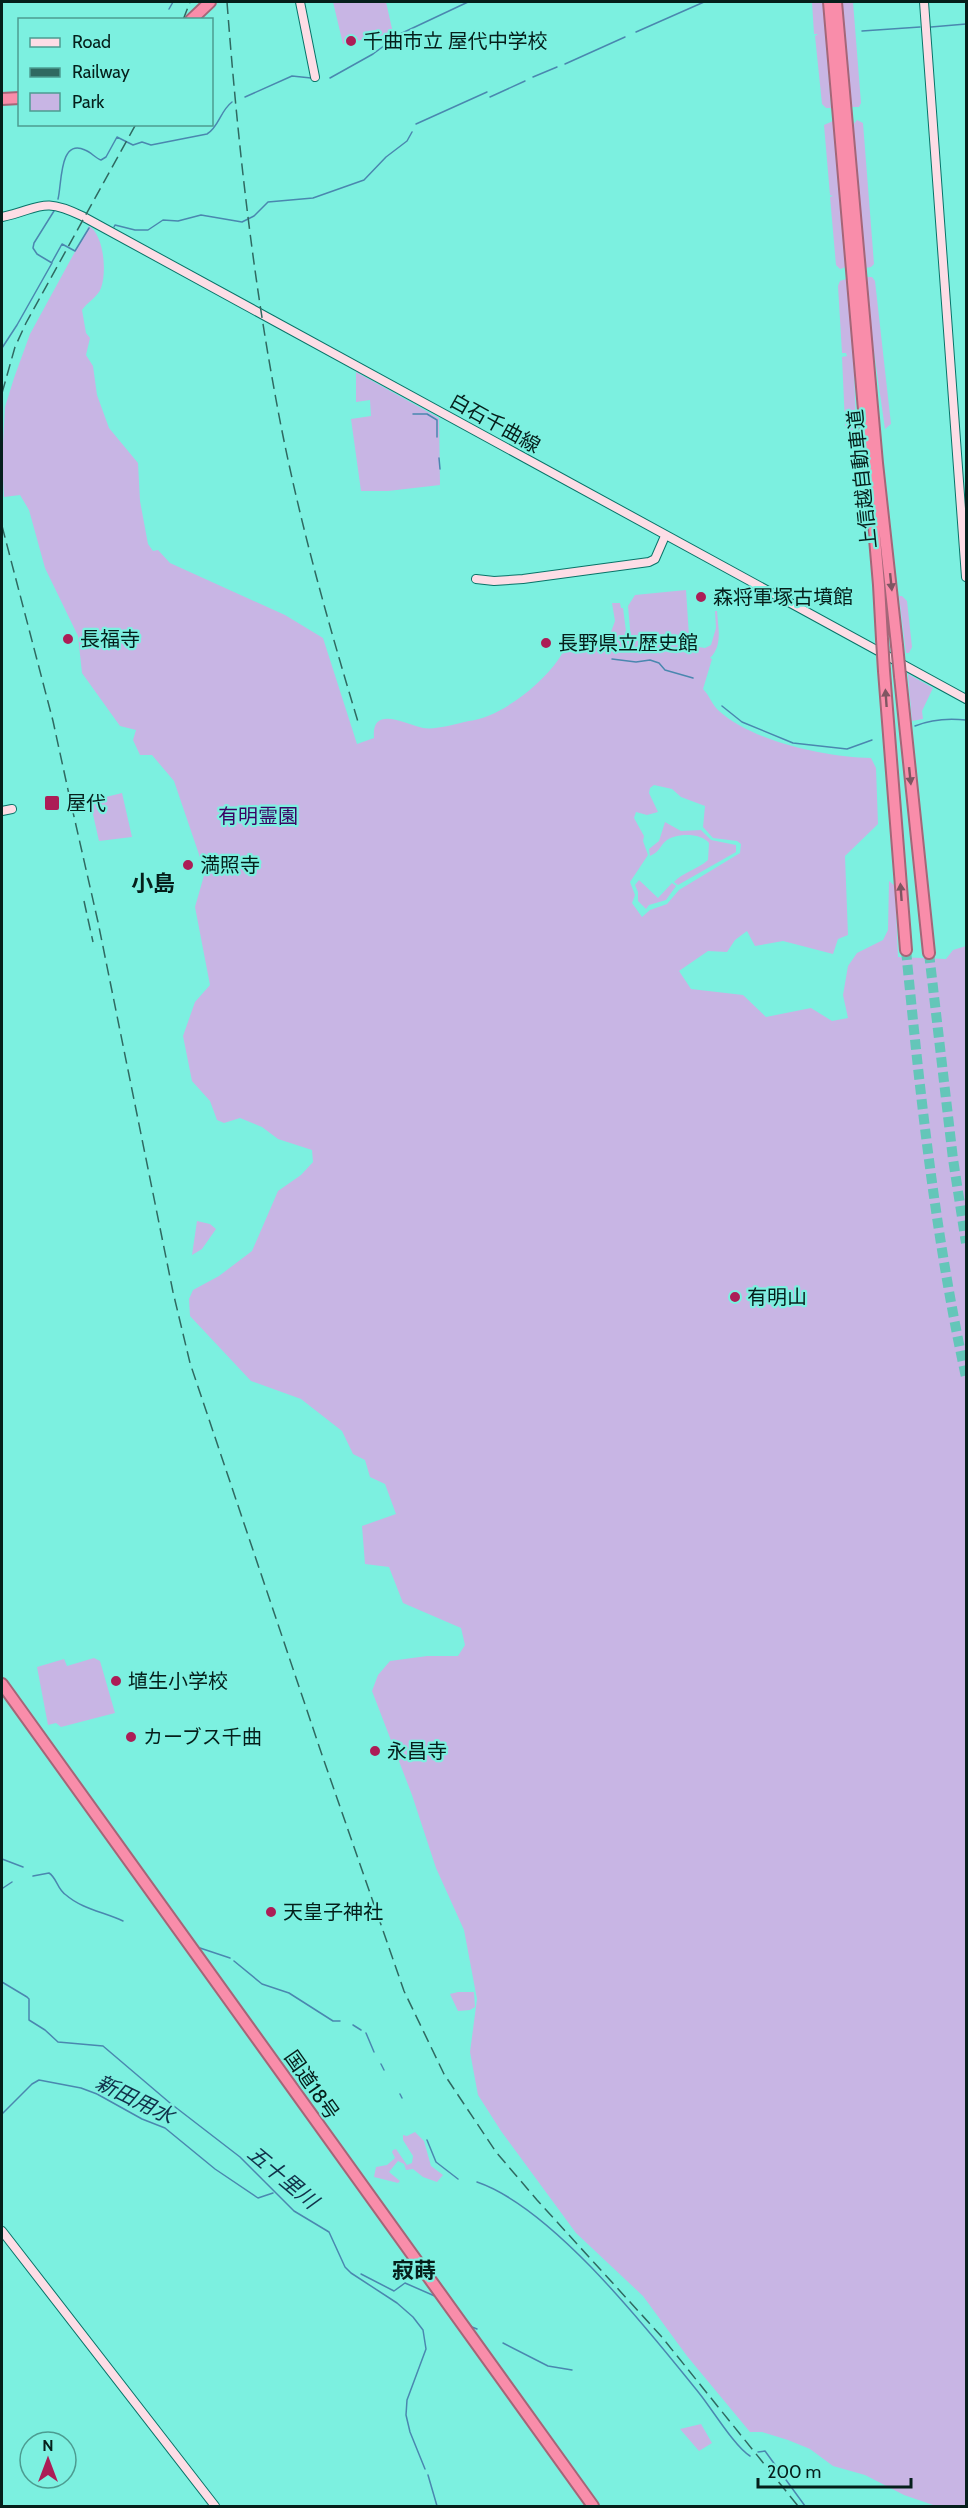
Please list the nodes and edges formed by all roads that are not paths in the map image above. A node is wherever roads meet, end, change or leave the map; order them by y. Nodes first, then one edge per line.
1 (210, 2) edge
2 (300, 2) edge
3 (829, 2) edge
4 (837, 2) edge
5 (924, 2) edge
6 (193, 18) edge
7 (315, 77) dead end
8 (18, 98) edge
9 (2, 99) edge
10 (2, 216) edge
11 (665, 536) junction
12 (966, 577) edge
13 (476, 579) dead end
14 (966, 699) edge
15 (12, 809) dead end
16 (2, 810) edge
17 (906, 950) tunnel mouth
18 (929, 952) tunnel mouth
19 (2, 1684) edge
20 (2, 2231) edge
21 (215, 2506) edge
22 (593, 2506) edge

1 - 6 highway
2 - 7 street
17 -> 3 highway, 上信越自動車道, bridge
4 -> 18 highway, 上信越自動車道, bridge
5 - 12 street
8 - 9 highway
10 - 11 street, 白石千曲線
11 - 13 street
11 - 14 street, 白石千曲線
15 - 16 street
19 - 22 highway, 国道18号
20 - 21 street

